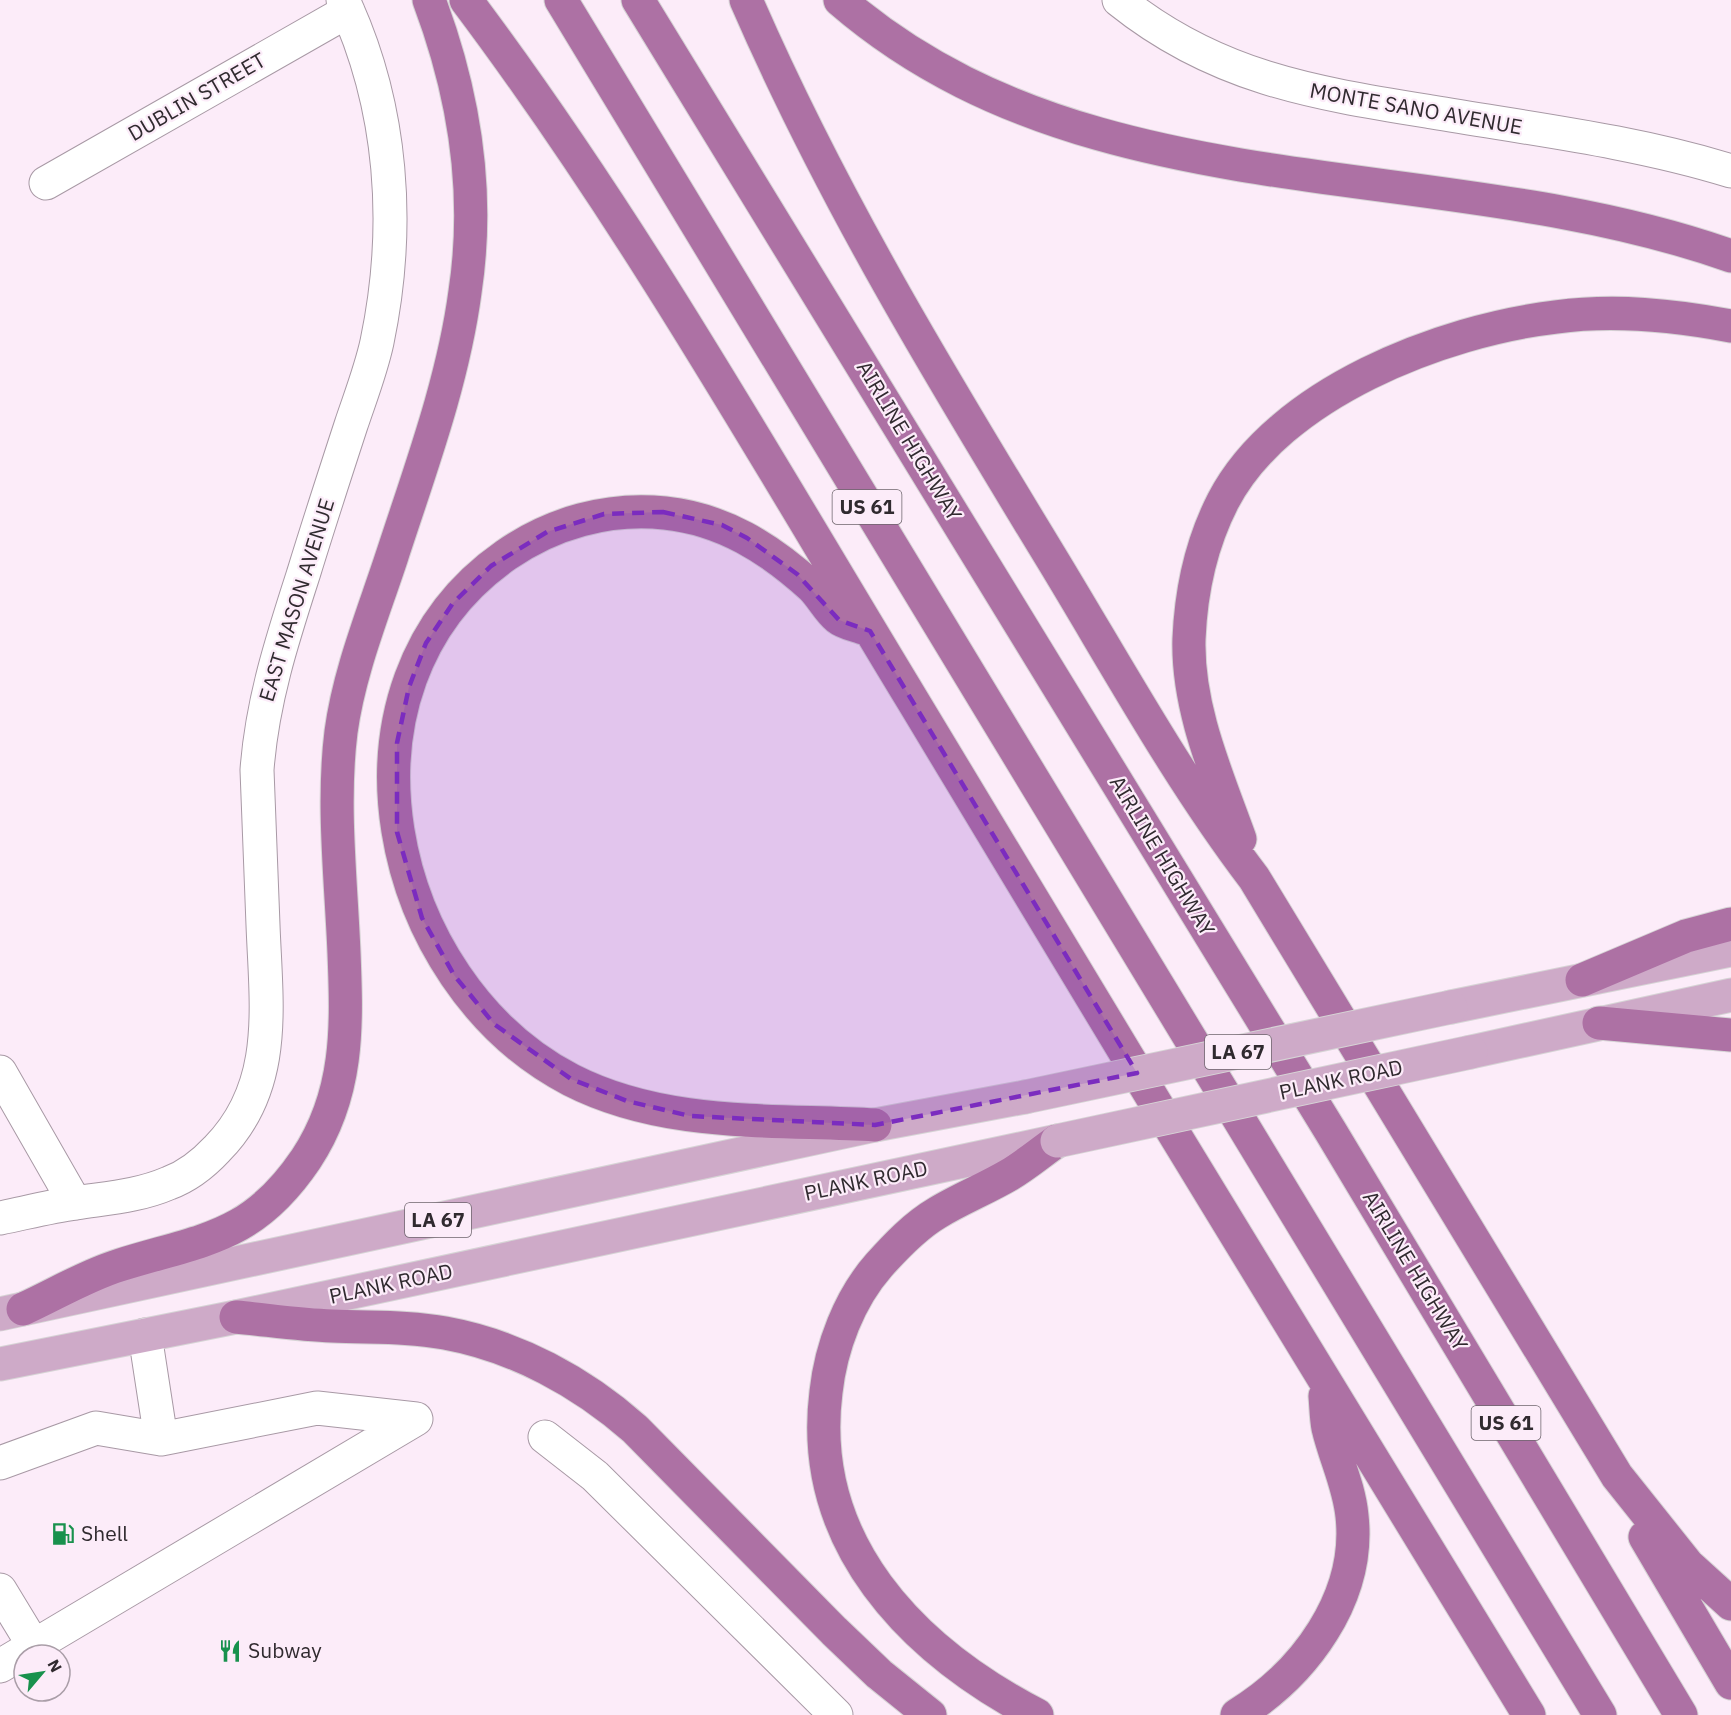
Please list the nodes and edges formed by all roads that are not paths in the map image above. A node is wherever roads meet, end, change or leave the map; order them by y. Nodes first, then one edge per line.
1 (429, 0) edge
2 (466, 0) edge
3 (538, 0) edge
4 (561, 0) edge
5 (638, 0) edge
6 (746, 0) edge
7 (840, 0) edge
8 (1119, 0) edge
9 (345, 5) edge
10 (622, 100) junction
11 (1731, 171) edge
12 (46, 183) dead end
13 (1731, 256) edge
14 (1731, 327) edge
15 (870, 631) junction
16 (1254, 878) junction
17 (1731, 924) edge
18 (1731, 950) edge
19 (1582, 980) junction
20 (1731, 995) edge
21 (1599, 1023) junction
22 (1731, 1035) edge
23 (0, 1072) edge
24 (875, 1125) junction
25 (1057, 1141) junction
26 (75, 1203) junction
27 (0, 1218) edge
28 (11, 1312) edge
29 (236, 1317) junction
30 (146, 1335) junction
31 (0, 1364) edge
32 (1322, 1380) junction
33 (545, 1437) dead end
34 (161, 1439) junction
35 (0, 1463) edge
36 (1617, 1476) junction
37 (0, 1590) edge
38 (1731, 1604) edge
39 (32, 1643) edge
40 (39, 1643) edge
41 (1731, 1683) edge
42 (836, 1715) edge
43 (930, 1715) edge
44 (1037, 1715) edge
45 (1237, 1715) edge
46 (1529, 1715) edge
47 (1600, 1715) edge
48 (1681, 1715) edge

1 - 28 highway
2 - 15 highway
3 - 10 highway
4 - 10 highway, US 61
5 - 48 highway, AIRLINE HIGHWAY / US 61
6 - 16 highway
7 - 13 highway
8 - 11 street, MONTE SANO AVENUE
9 - 12 street, DUBLIN STREET
9 - 26 street, EAST MASON AVENUE
10 - 47 highway, US 61
14 - 16 highway
15 - 24 highway
15 - 32 highway
16 - 36 highway
17 - 19 highway
18 - 19 main road, LA 67
19 - 24 main road, LA 67, bridge
20 - 21 main road, PLANK ROAD / LA 67
21 - 22 highway
21 - 25 main road, PLANK ROAD / LA 67, bridge
23 - 26 street
24 - 28 main road, LA 67
25 - 29 main road, PLANK ROAD / LA 67
25 - 44 highway
26 - 27 street, EAST MASON AVENUE
29 - 30 main road, PLANK ROAD / LA 67
29 - 43 highway
30 - 31 main road, PLANK ROAD / LA 67
30 - 34 street
32 - 45 highway
32 - 46 highway
33 - 42 street
34 - 35 street
34 - 40 street
36 - 38 highway
36 - 41 highway
37 - 39 street

